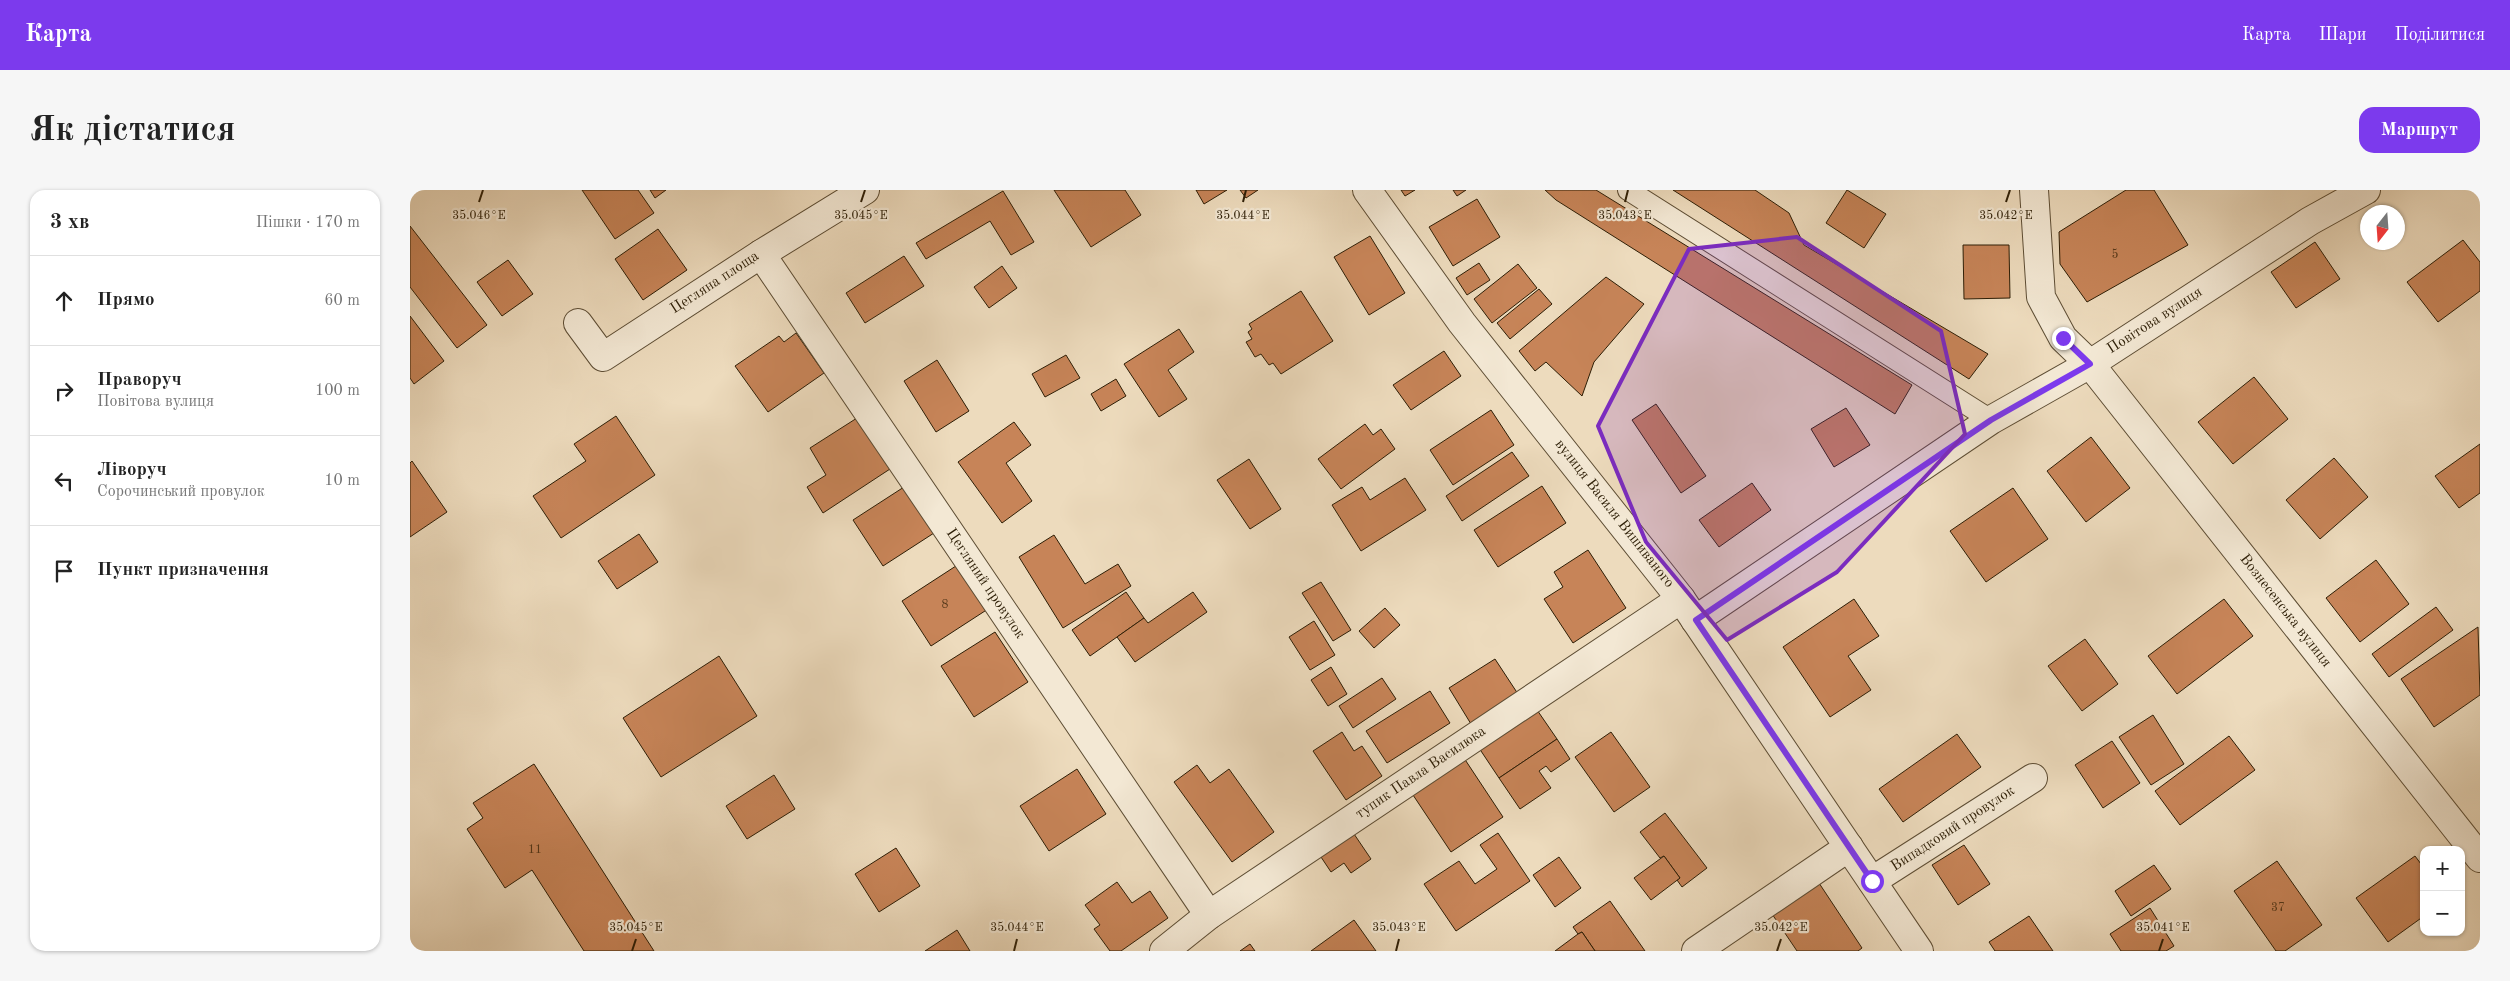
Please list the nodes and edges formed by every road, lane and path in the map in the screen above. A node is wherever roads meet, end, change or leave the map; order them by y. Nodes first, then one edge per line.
1 (865, 190) edge
2 (1367, 190) edge
3 (1628, 190) edge
4 (2034, 190) edge
5 (2366, 190) edge
6 (761, 254) junction
7 (578, 323) dead end
8 (2090, 364) junction
9 (1991, 420) junction
10 (1688, 610) junction
11 (2033, 778) dead end
12 (1849, 847) junction
13 (2480, 858) edge
14 (1872, 881) junction
15 (1209, 915) junction
16 (1164, 951) edge
17 (1696, 951) edge
18 (1919, 951) edge

1 - 6 street, Цегляна площа
2 - 10 street, вулиця Василя Вишиваного
3 - 9 lane
4 - 8 street, Вознесенська вулиця
5 - 8 street, Повітова вулиця
6 - 7 street, Цегляна площа
6 - 15 street, Цегляний провулок
8 - 9 street, Повітова вулиця
8 - 13 street, Вознесенська вулиця
9 - 10 street, Повітова вулиця
10 - 12 street, вулиця Василя Вишиваного
10 - 15 street, тупик Павла Василюка
11 - 14 street, Випадковий провулок
12 - 14 street, вулиця Василя Вишиваного
12 - 17 street
14 - 18 street, вулиця Василя Вишиваного
15 - 16 street, тупик Павла Василюка

